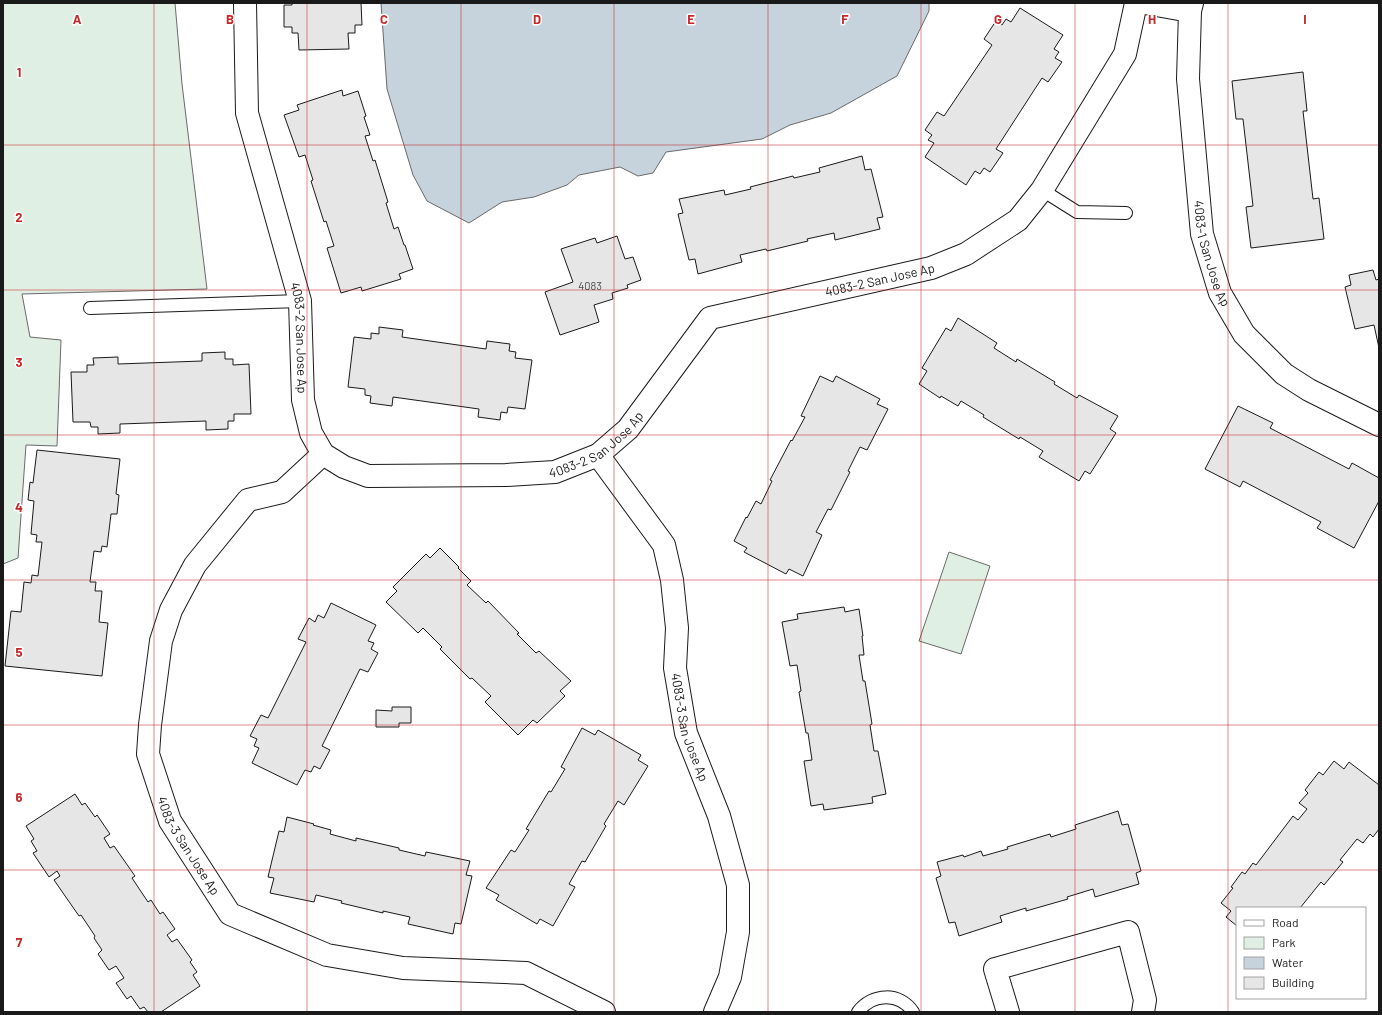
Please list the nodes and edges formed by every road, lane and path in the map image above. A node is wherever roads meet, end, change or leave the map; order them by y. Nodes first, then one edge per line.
1 (245, 3) edge
2 (1136, 3) edge
3 (1145, 3) edge
4 (1191, 7) edge
5 (1042, 190) junction
6 (1126, 213) dead end
7 (300, 301) junction
8 (90, 308) dead end
9 (1379, 425) edge
10 (323, 454) junction
11 (598, 455) junction
12 (604, 1012) edge
13 (715, 1012) edge
14 (858, 1012) edge
15 (913, 1012) edge
16 (1008, 1012) edge
17 (1143, 1012) edge

1 - 7 street, 4083-2 San Jose Ap
2 - 5 street, 4083-2 San Jose Ap
3 - 4 street
4 - 9 street, 4083-1 San Jose Ap
5 - 6 lane
5 - 11 street, 4083-2 San Jose Ap
7 - 8 lane
7 - 10 street, 4083-2 San Jose Ap
10 - 11 street, 4083-2 San Jose Ap
10 - 12 street, 4083-3 San Jose Ap
11 - 13 street, 4083-3 San Jose Ap
14 - 15 lane
16 - 17 street

